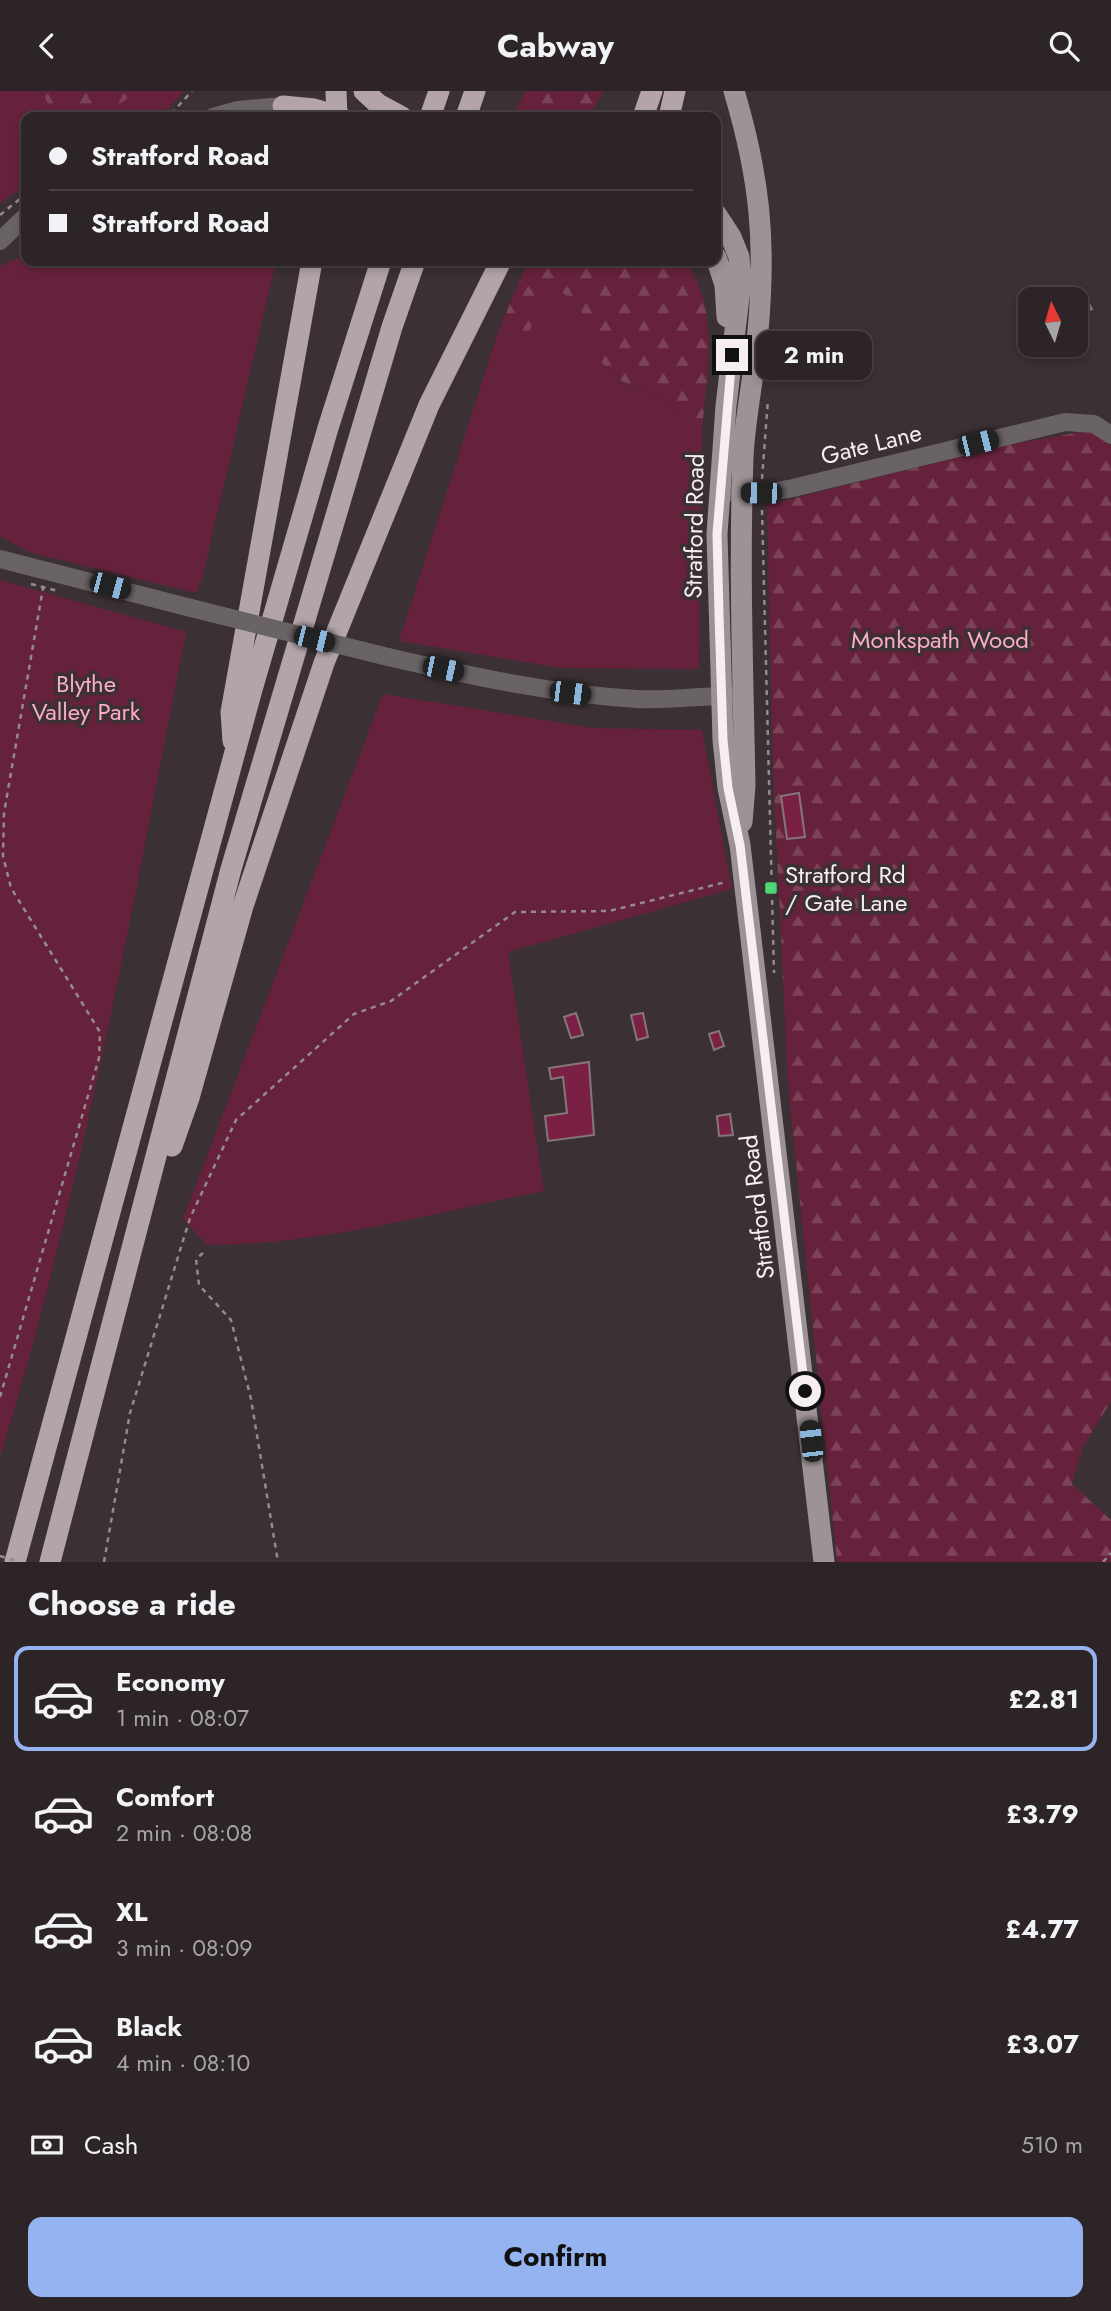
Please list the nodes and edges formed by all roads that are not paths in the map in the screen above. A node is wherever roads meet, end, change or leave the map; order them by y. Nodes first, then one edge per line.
1 (336, 91) edge
2 (364, 91) edge
3 (439, 91) edge
4 (475, 91) edge
5 (652, 91) edge
6 (675, 91) edge
7 (734, 91) edge
8 (292, 111) edge
9 (231, 112) edge
10 (338, 112) edge
11 (393, 112) edge
12 (432, 112) edge
13 (468, 112) edge
14 (645, 112) edge
15 (670, 112) edge
16 (21, 221) edge
17 (721, 223) edge
18 (0, 241) edge
19 (379, 266) edge
20 (413, 266) edge
21 (498, 266) edge
22 (719, 266) edge
23 (309, 267) edge
24 (726, 406) junction
25 (1111, 435) edge
26 (720, 492) junction
27 (752, 493) junction
28 (0, 559) edge
29 (734, 696) junction
30 (234, 757) junction
31 (124, 1283) junction
32 (17, 1562) edge
33 (50, 1562) edge
34 (824, 1562) edge

1 - 10 highway
2 - 11 highway
3 - 12 highway
4 - 13 highway
5 - 14 highway
6 - 15 highway
7 - 27 main road, Stratford Road
8 - 9 street
16 - 18 street
17 - 24 main road, Stratford Road
19 - 30 highway
20 - 31 highway
21 - 31 highway
22 - 24 main road
23 - 30 highway
24 - 26 main road, Stratford Road
25 - 27 street, Gate Lane
26 - 27 street, Gate Lane
26 - 29 main road, Stratford Road
27 - 29 main road, Stratford Road
28 - 29 street, bridge
29 - 34 main road, Stratford Road
30 - 32 highway
31 - 33 highway

